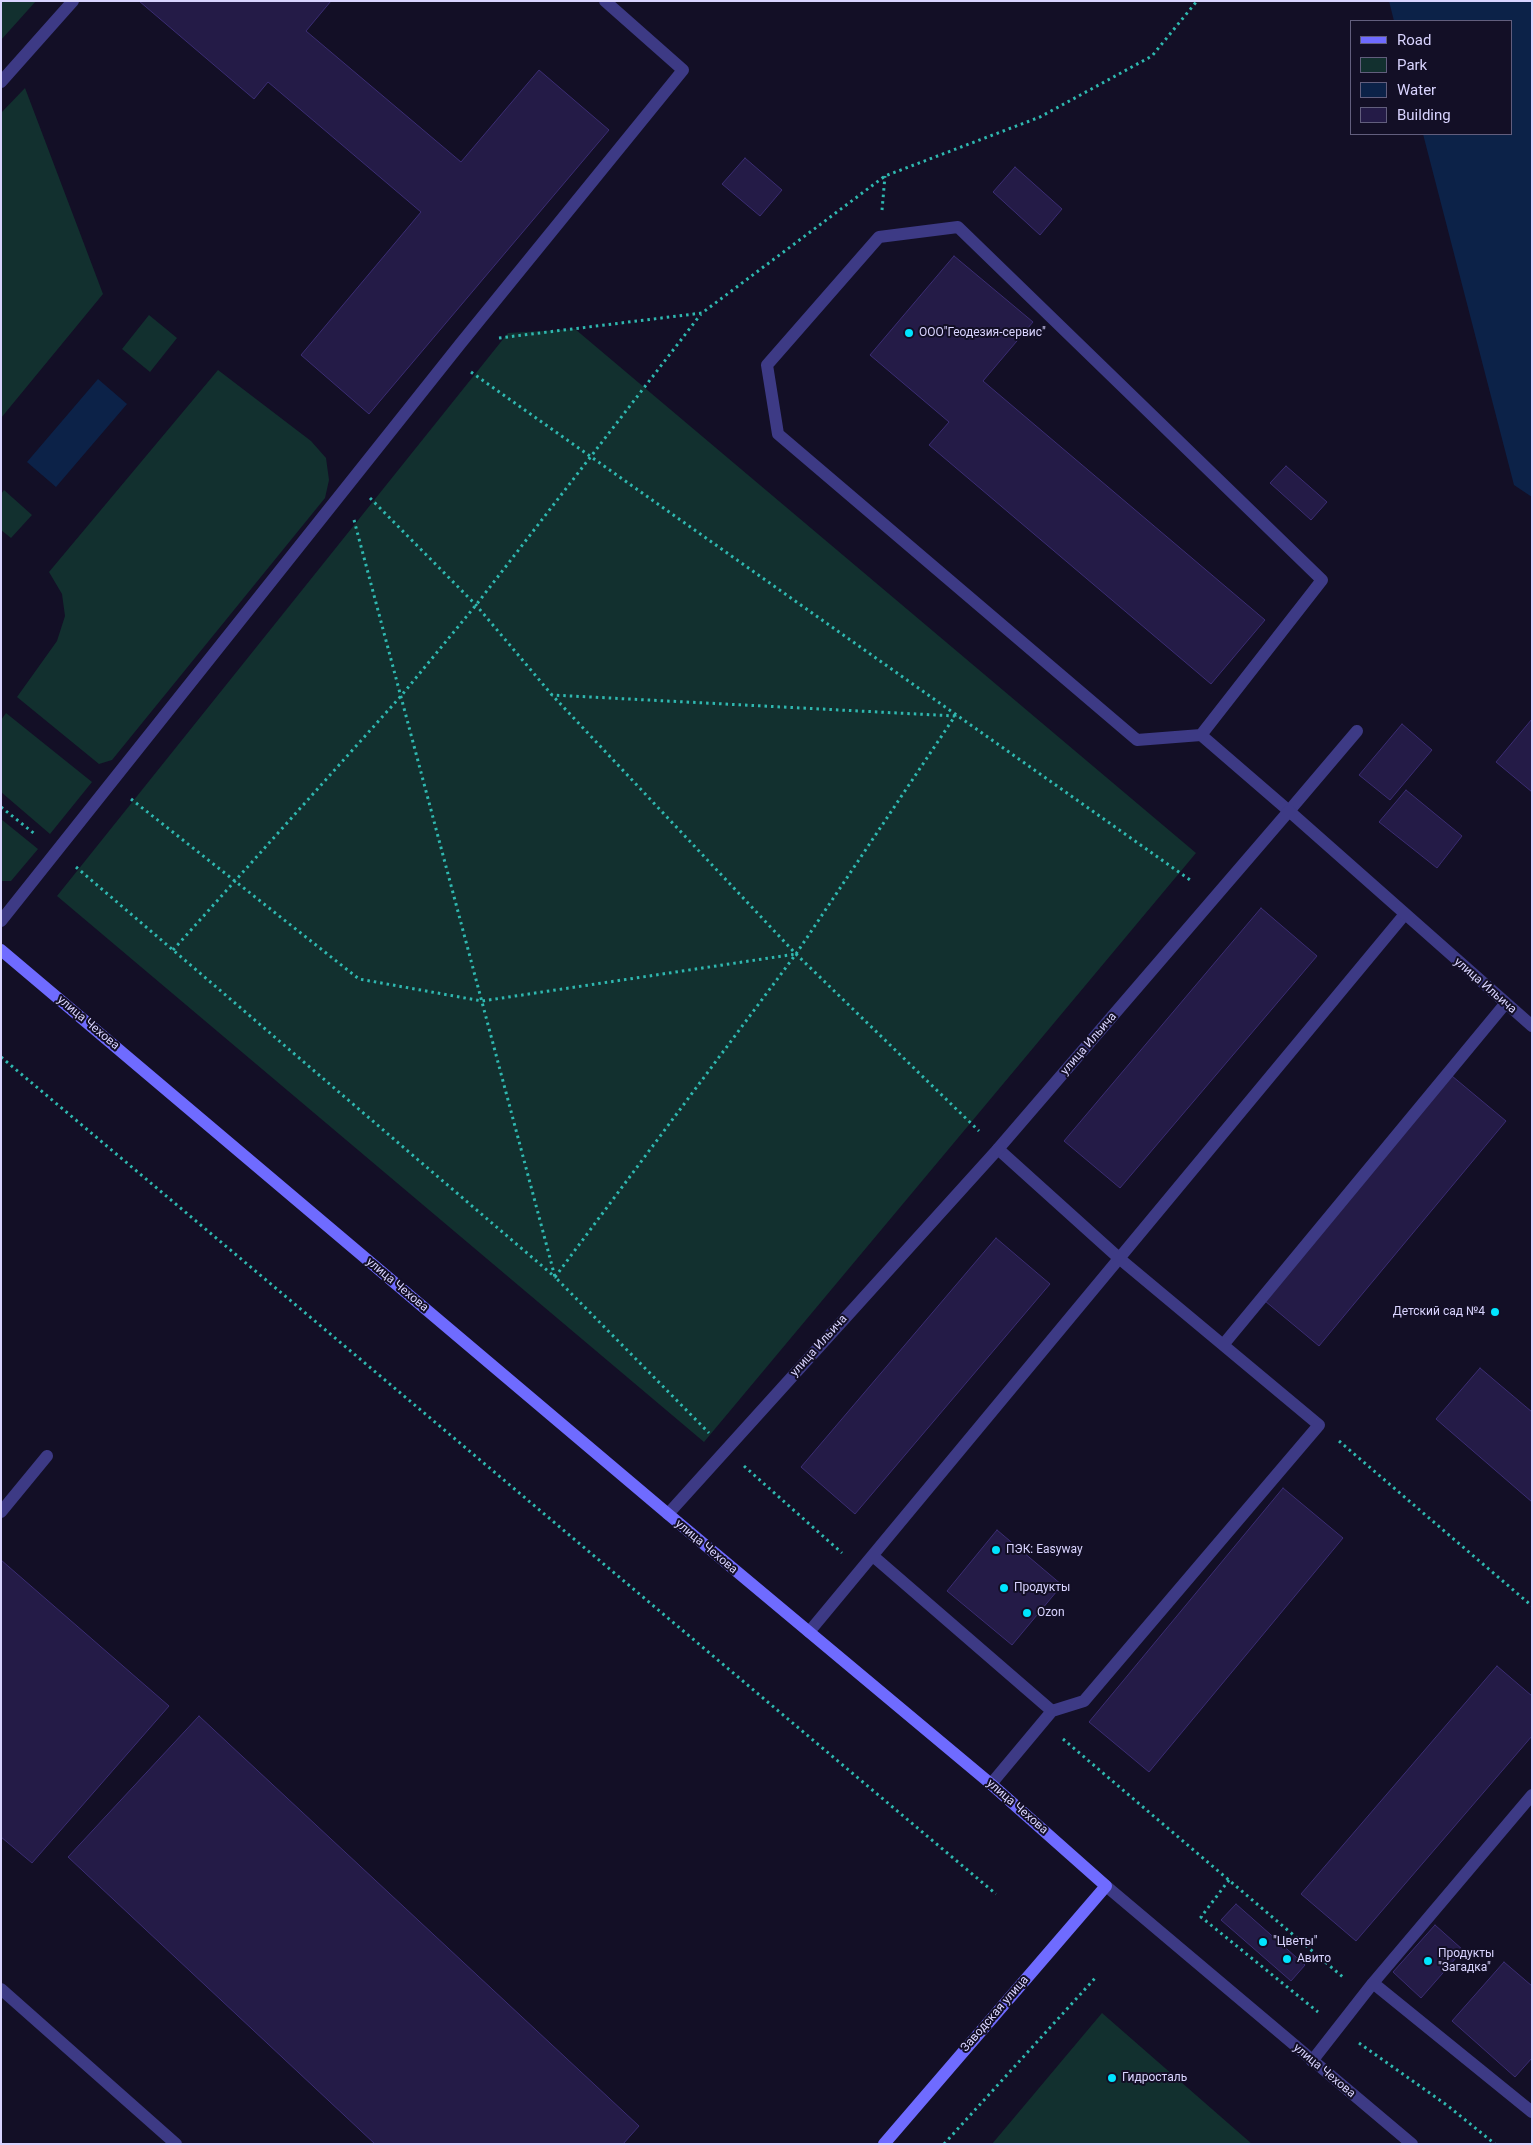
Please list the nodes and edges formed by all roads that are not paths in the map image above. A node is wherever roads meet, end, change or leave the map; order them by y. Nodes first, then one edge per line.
1 (72, 1) edge
2 (605, 1) edge
3 (1, 82) edge
4 (1357, 730) dead end
5 (1201, 735) junction
6 (1289, 811) junction
7 (1405, 914) junction
8 (1, 921) edge
9 (1, 950) edge
10 (1505, 1004) junction
11 (1532, 1026) edge
12 (998, 1149) junction
13 (1120, 1259) junction
14 (1223, 1345) junction
15 (47, 1456) dead end
16 (1, 1512) edge
17 (668, 1514) junction
18 (873, 1556) junction
19 (809, 1632) junction
20 (1052, 1710) junction
21 (990, 1784) junction
22 (1532, 1795) edge
23 (1106, 1886) junction
24 (1373, 1983) junction
25 (1, 1989) edge
26 (1312, 2061) junction
27 (1532, 2112) edge
28 (176, 2144) edge
29 (884, 2144) edge
30 (1412, 2144) edge

1 - 3 street
2 - 8 street
4 - 6 street
5 - 5 street
5 - 6 street
6 - 7 street, улица Ильича
6 - 12 street, улица Ильича
7 - 10 street, улица Ильича
7 - 13 street
9 - 17 main road, улица Чехова
10 - 11 street, улица Ильича
10 - 14 street
12 - 13 street
12 - 17 street, улица Ильича
13 - 14 street
13 - 18 street
14 - 20 street
15 - 16 street
17 - 19 main road, улица Чехова
18 - 19 street
18 - 20 street
19 - 21 main road, улица Чехова
20 - 21 street
21 - 23 main road, улица Чехова
22 - 24 street
23 - 26 street, улица Чехова
23 - 29 main road, Заводская улица
24 - 26 street
24 - 27 street
25 - 28 street
26 - 30 street, улица Чехова

